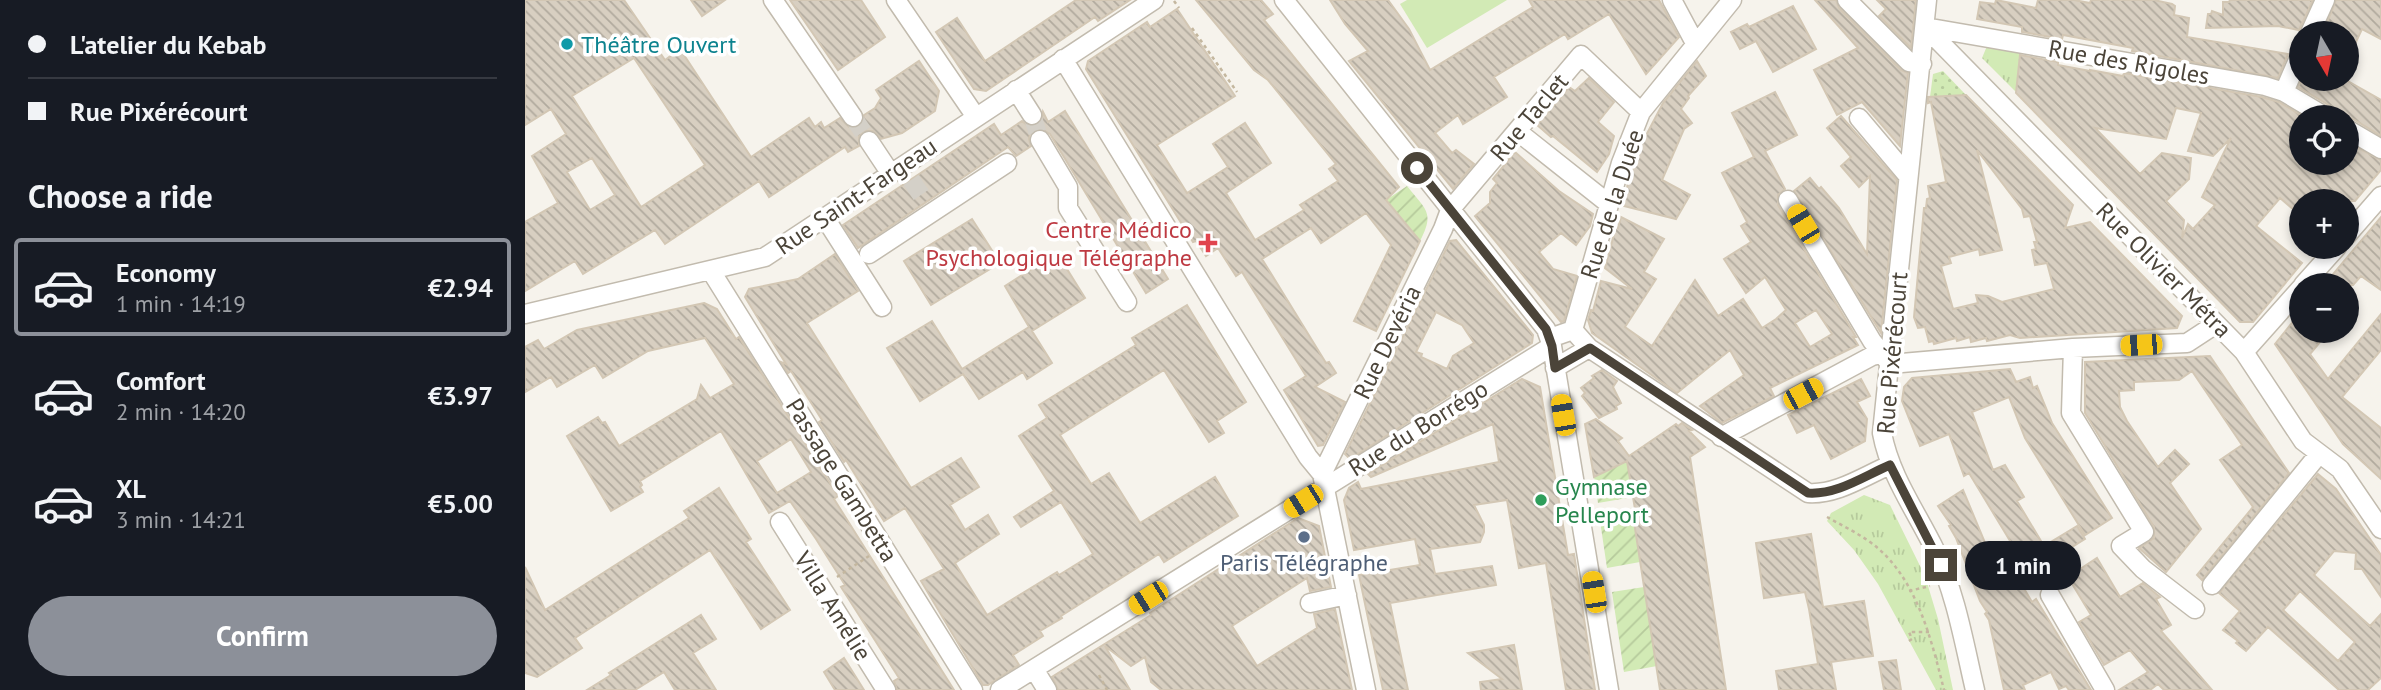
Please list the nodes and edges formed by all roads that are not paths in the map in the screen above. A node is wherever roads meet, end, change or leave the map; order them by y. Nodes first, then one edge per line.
1 (773, 0) edge
2 (896, 0) edge
3 (1154, 0) edge
4 (1285, 0) edge
5 (1672, 0) edge
6 (1732, 0) edge
7 (1847, 0) edge
8 (1927, 0) edge
9 (2325, 0) edge
10 (2315, 21) edge
11 (1924, 27) junction
12 (1695, 43) junction
13 (1063, 59) junction
14 (1922, 64) junction
15 (2289, 81) edge
16 (1016, 90) junction
17 (2284, 92) junction
18 (2306, 105) edge
19 (1641, 113) junction
20 (1032, 115) tunnel mouth
21 (853, 117) tunnel mouth
22 (976, 117) junction
23 (1859, 118) dead end
24 (1517, 131) junction
25 (2359, 136) edge
26 (1040, 140) tunnel mouth
27 (869, 141) tunnel mouth
28 (2381, 149) edge
29 (1007, 163) dead end
30 (901, 173) junction
31 (1909, 176) junction
32 (2381, 196) edge
33 (1789, 200) dead end
34 (1609, 204) junction
35 (1450, 210) junction
36 (825, 218) junction
37 (2359, 221) edge
38 (869, 254) dead end
39 (2326, 259) edge
40 (711, 271) junction
41 (2314, 273) edge
42 (2289, 301) edge
43 (1127, 302) dead end
44 (882, 307) dead end
45 (525, 314) edge
46 (2216, 324) junction
47 (1573, 330) junction
48 (1551, 342) junction
49 (1590, 348) junction
50 (2073, 348) junction
51 (2244, 352) junction
52 (1885, 359) junction
53 (1555, 368) junction
54 (1721, 437) junction
55 (2319, 454) junction
56 (1890, 465) junction
57 (1323, 481) junction
58 (780, 522) dead end
59 (2381, 529) edge
60 (2212, 586) dead end
61 (1347, 595) junction
62 (2050, 595) dead end
63 (1310, 603) dead end
64 (2195, 608) dead end
65 (1034, 668) junction
66 (886, 690) edge
67 (974, 690) edge
68 (1000, 690) edge
69 (1047, 690) edge
70 (1366, 690) edge
71 (1609, 690) edge
72 (1975, 690) edge
73 (2105, 690) edge

1 - 21 street
2 - 22 street
3 - 13 street, Rue Saint-Fargeau
4 - 35 street
5 - 12 street
6 - 12 street, Rue de la Duée
7 - 14 street
8 - 11 street, Rue Pixérécourt
9 - 10 street
11 - 14 street, Rue Pixérécourt
11 - 17 street, Rue des Rigoles
11 - 46 street, Rue Olivier Métra
12 - 19 street, Rue de la Duée
13 - 16 street, Rue Saint-Fargeau
13 - 57 street
14 - 31 street, Rue Pixérécourt
15 - 17 street
16 - 20 street
16 - 22 street, Rue Saint-Fargeau
17 - 18 street, Rue des Rigoles
19 - 24 street, Rue Taclet
19 - 34 street, Rue de la Duée
22 - 30 street, Rue Saint-Fargeau
23 - 31 street
24 - 34 street
24 - 35 street, Rue Taclet
25 - 28 street
26 - 43 street
27 - 30 street
29 - 38 street
30 - 36 street, Rue Saint-Fargeau
31 - 52 street, Rue Pixérécourt
32 - 37 street
33 - 52 street
34 - 47 street, Rue de la Duée
35 - 48 street
35 - 57 street, Rue Devéria
36 - 40 street, Rue Saint-Fargeau
36 - 44 street
39 - 41 street
40 - 45 street, Rue Saint-Fargeau
40 - 67 street, Passage Gambetta
42 - 51 street
46 - 50 street
46 - 51 street, Rue Olivier Métra
47 - 48 street
47 - 49 street
48 - 53 street
48 - 57 street, Rue du Borrégo
49 - 53 street
49 - 54 street
50 - 52 street
50 - 64 street
51 - 55 street, Rue Olivier Métra
52 - 54 street
52 - 56 street, Rue Pixérécourt
53 - 71 street
54 - 56 street
55 - 59 street, Rue Olivier Métra
55 - 60 street
56 - 72 street, Rue Pixérécourt
57 - 61 street
57 - 65 street, Rue du Borrégo
58 - 66 street, Villa Amélie
61 - 63 street
61 - 70 street
62 - 73 street
65 - 68 street, Rue du Borrégo
65 - 69 street

